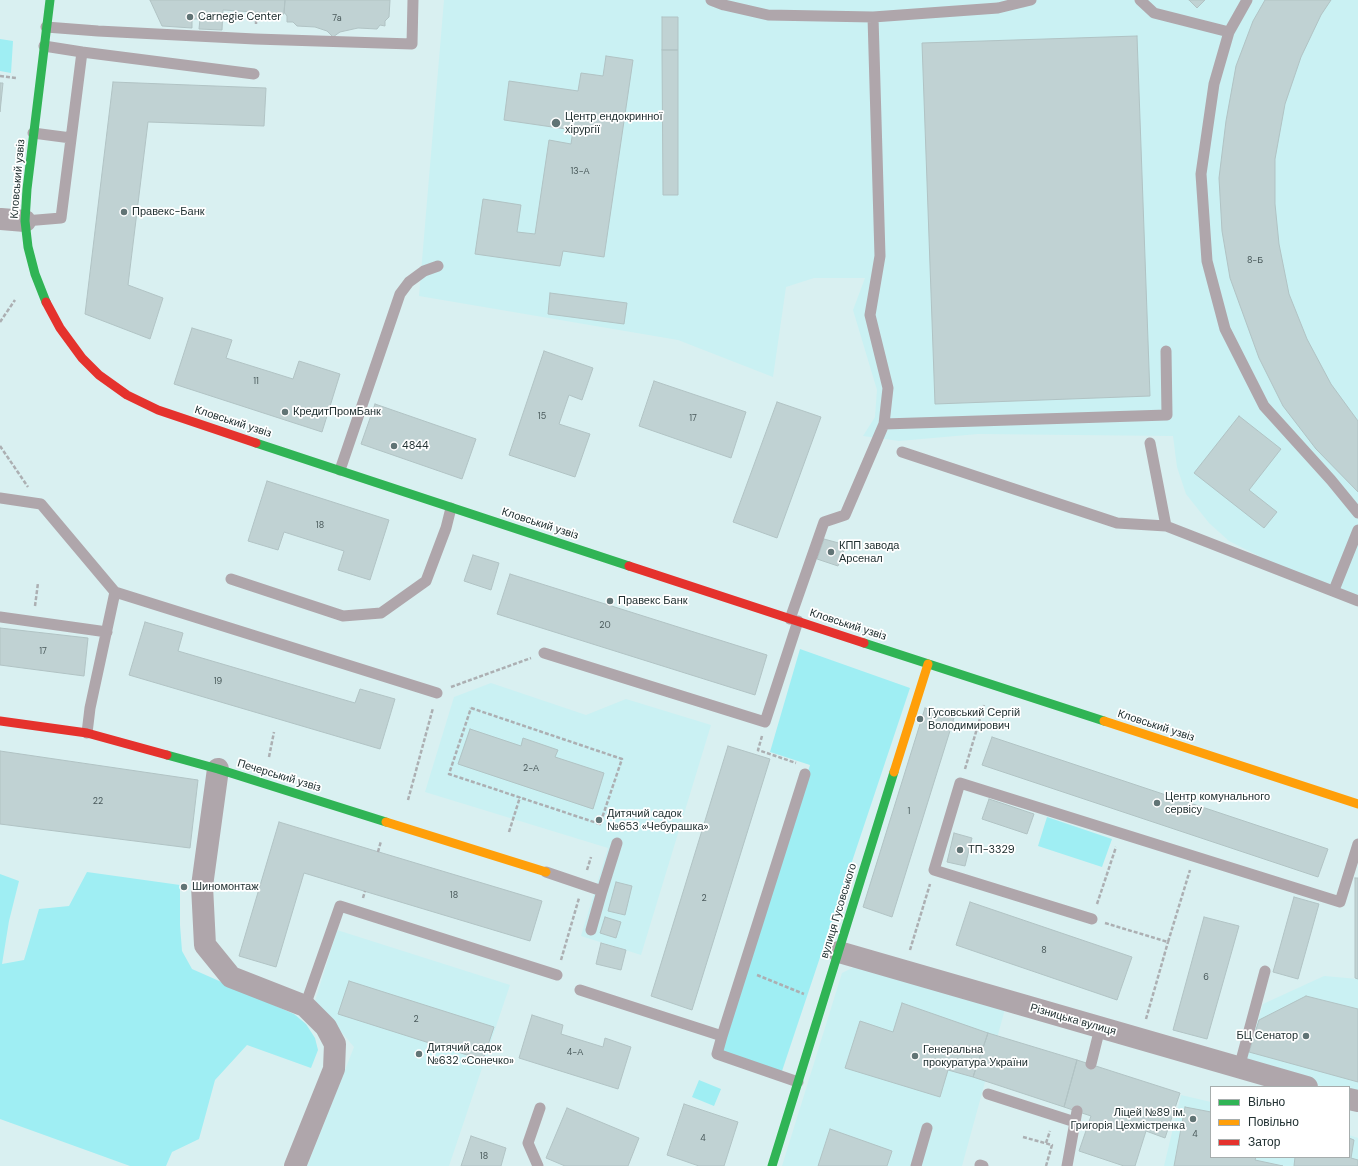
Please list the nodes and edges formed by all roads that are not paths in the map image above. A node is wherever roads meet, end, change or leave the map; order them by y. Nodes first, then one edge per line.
1 (50, 0) edge
2 (413, 0) edge
3 (711, 0) edge
4 (1031, 0) edge
5 (1140, 0) edge
6 (1247, 0) edge
7 (873, 16) junction
8 (46, 27) junction
9 (1229, 32) junction
10 (44, 46) junction
11 (82, 52) junction
12 (254, 74) dead end
13 (34, 133) junction
14 (71, 138) junction
15 (0, 219) edge
16 (25, 221) junction
17 (438, 266) dead end
18 (1166, 351) dead end
19 (884, 424) junction
20 (1150, 443) dead end
21 (902, 452) dead end
22 (340, 470) junction
23 (0, 498) edge
24 (451, 508) junction
25 (1358, 513) edge
26 (1166, 526) junction
27 (1358, 530) edge
28 (231, 579) dead end
29 (1334, 590) junction
30 (115, 592) junction
31 (1358, 601) edge
32 (0, 617) edge
33 (794, 620) junction
34 (107, 632) junction
35 (544, 653) road end
36 (928, 664) junction
37 (437, 693) road end
38 (0, 721) edge
39 (87, 733) junction
40 (218, 769) junction
41 (805, 774) road end
42 (1358, 804) edge
43 (617, 843) dead end
44 (1358, 844) edge
45 (546, 872) joint
46 (602, 890) junction
47 (1092, 919) road end
48 (591, 930) dead end
49 (839, 952) junction
50 (1265, 971) dead end
51 (557, 975) road end
52 (580, 990) dead end
53 (305, 1006) junction
54 (1100, 1028) junction
55 (722, 1036) junction
56 (1091, 1064) dead end
57 (1239, 1068) junction
58 (798, 1082) junction
59 (1303, 1086) edge
60 (988, 1094) dead end
61 (540, 1108) dead end
62 (927, 1128) dead end
63 (295, 1166) edge
64 (538, 1166) edge
65 (772, 1166) edge
66 (916, 1166) edge
67 (1067, 1166) edge

1 - 8 street, Кловський узвіз
2 - 8 lane
3 - 7 lane
4 - 7 lane
5 - 9 lane
6 - 9 lane
7 - 19 lane
8 - 10 street, Кловський узвіз
9 - 25 lane
10 - 11 lane
10 - 13 street, Кловський узвіз
11 - 12 lane
11 - 14 lane
13 - 14 lane
13 - 16 street, Кловський узвіз
14 - 16 lane
15 - 16 street
16 - 22 street, Кловський узвіз
17 - 22 lane
18 - 19 lane
19 - 33 lane
20 - 26 lane
21 - 26 lane
22 - 24 street, Кловський узвіз
23 - 30 lane
24 - 28 lane
24 - 33 street, Кловський узвіз
26 - 29 lane
27 - 29 lane
29 - 31 lane
30 - 34 lane
30 - 37 lane
32 - 34 lane
33 - 35 lane
33 - 36 street, Кловський узвіз
34 - 39 lane
36 - 42 street, Кловський узвіз
36 - 49 street, вулиця Гусовського
38 - 39 street, Печерський узвіз
39 - 40 street, Печерський узвіз
40 - 45 street, Печерський узвіз
40 - 53 street
41 - 55 lane
43 - 46 lane
44 - 47 lane
45 - 46 lane
46 - 48 lane
49 - 54 street, Різницька вулиця
49 - 58 street, вулиця Гусовського
50 - 57 lane
51 - 53 lane
52 - 55 lane
53 - 63 street
54 - 56 lane
54 - 57 street, Різницька вулиця
55 - 58 lane
57 - 59 street, Різницька вулиця
58 - 65 street, вулиця Гусовського
60 - 67 lane
61 - 64 lane
62 - 66 lane

